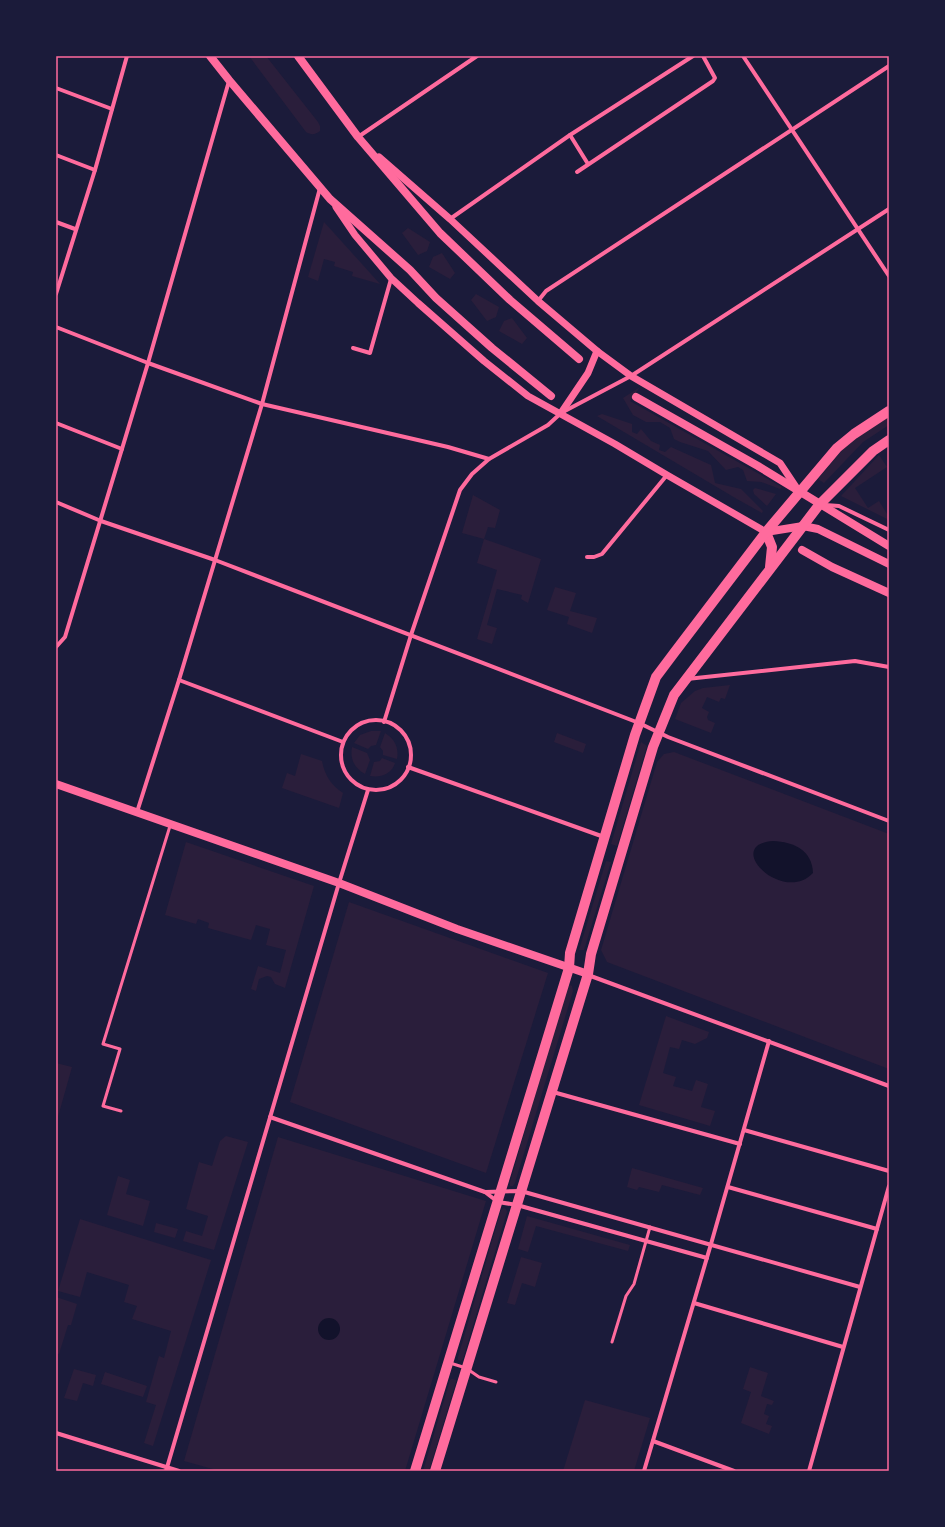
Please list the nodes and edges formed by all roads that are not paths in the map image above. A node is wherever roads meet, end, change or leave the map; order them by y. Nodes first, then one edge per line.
1 (127, 56) edge
2 (210, 56) edge
3 (298, 56) edge
4 (477, 56) edge
5 (693, 56) edge
6 (702, 56) edge
7 (743, 56) edge
8 (889, 66) edge
9 (229, 80) junction
10 (56, 88) edge
11 (112, 109) junction
12 (792, 130) junction
13 (570, 135) junction
14 (358, 137) junction
15 (369, 149) junction
16 (56, 155) edge
17 (588, 164) junction
18 (95, 170) junction
19 (577, 172) dead end
20 (320, 187) junction
21 (330, 199) junction
22 (889, 210) edge
23 (450, 219) junction
24 (56, 222) edge
25 (858, 229) junction
26 (76, 230) junction
27 (889, 276) edge
28 (391, 278) junction
29 (56, 294) edge
30 (538, 302) junction
31 (56, 327) edge
32 (353, 348) dead end
33 (597, 351) junction
34 (579, 359) dead end
35 (148, 363) junction
36 (631, 376) junction
37 (551, 396) dead end
38 (636, 397) dead end
39 (262, 404) junction
40 (889, 411) edge
41 (561, 413) junction
42 (56, 423) edge
43 (889, 440) edge
44 (122, 449) junction
45 (489, 459) junction
46 (667, 475) junction
47 (799, 492) junction
48 (56, 502) edge
49 (819, 505) junction
50 (101, 521) junction
51 (803, 526) junction
52 (889, 530) edge
53 (766, 532) junction
54 (889, 546) edge
55 (802, 550) dead end
56 (587, 557) dead end
57 (215, 560) junction
58 (889, 564) edge
59 (770, 568) junction
60 (889, 593) edge
61 (411, 635) junction
62 (56, 647) edge
63 (889, 667) edge
64 (687, 679) junction
65 (179, 680) junction
66 (384, 722) junction
67 (639, 723) junction
68 (658, 733) junction
69 (343, 742) junction
70 (408, 767) junction
71 (56, 784) edge
72 (368, 790) junction
73 (137, 813) junction
74 (889, 821) edge
75 (170, 825) junction
76 (605, 837) junction
77 (339, 883) junction
78 (569, 968) junction
79 (588, 974) junction
80 (768, 1041) junction
81 (889, 1086) edge
82 (552, 1091) junction
83 (121, 1111) dead end
84 (270, 1117) junction
85 (744, 1130) junction
86 (740, 1144) junction
87 (889, 1171) edge
88 (889, 1186) edge
89 (728, 1187) junction
90 (521, 1191) junction
91 (485, 1192) junction
92 (502, 1192) junction
93 (498, 1202) junction
94 (517, 1205) junction
95 (650, 1227) junction
96 (877, 1229) junction
97 (646, 1241) junction
98 (711, 1244) junction
99 (707, 1258) junction
100 (860, 1287) junction
101 (694, 1303) junction
102 (612, 1342) dead end
103 (844, 1347) junction
104 (448, 1363) junction
105 (466, 1368) junction
106 (496, 1382) dead end
107 (56, 1433) edge
108 (653, 1441) junction
109 (166, 1469) edge
110 (180, 1471) edge
111 (415, 1471) edge
112 (435, 1471) edge
113 (644, 1471) edge
114 (734, 1471) edge
115 (809, 1471) edge

1 - 11 street
2 - 9 main road
3 - 14 main road
4 - 14 street
5 - 13 street
6 - 17 street
7 - 12 street
8 - 12 street
9 - 20 main road
9 - 35 street
10 - 11 street
11 - 18 street
12 - 25 street
12 - 30 street
13 - 17 street
13 - 23 street
14 - 15 main road
15 - 23 street
15 - 34 main road
16 - 18 street
17 - 19 street
18 - 26 street
20 - 21 main road
20 - 39 street
21 - 28 street
21 - 37 main road
22 - 25 street
23 - 30 street
24 - 26 street
25 - 27 street
25 - 36 street
26 - 29 street
28 - 32 street
28 - 41 street
30 - 33 street
31 - 35 street
33 - 36 street
33 - 41 street
35 - 39 street
35 - 44 street
36 - 41 street
36 - 47 street
38 - 47 main road
39 - 45 street
39 - 57 street
40 - 47 main road
41 - 45 street
41 - 46 street
42 - 44 street
43 - 49 main road
44 - 50 street
45 - 61 street
46 - 53 street
46 - 56 street
47 - 49 main road
47 - 53 main road
48 - 50 street
49 - 51 main road
49 - 52 street
49 - 54 main road
50 - 57 street
50 - 62 street
51 - 53 main road
51 - 58 main road
51 - 59 main road
53 - 59 main road
53 - 67 main road
55 - 60 main road
57 - 61 street
57 - 65 street
59 - 64 main road
61 - 66 street
61 - 67 street
63 - 64 street
64 - 68 main road
65 - 69 street
65 - 73 street
66 - 69 street
66 - 70 street
67 - 68 street
67 - 76 main road
68 - 74 street
68 - 79 main road
69 - 72 street
70 - 72 street
70 - 76 street
71 - 73 main road
72 - 77 street
73 - 75 main road
75 - 77 main road
75 - 83 lane
76 - 78 main road
77 - 78 main road
77 - 84 street
78 - 79 main road
78 - 92 main road
79 - 80 street
79 - 82 main road
80 - 81 street
80 - 85 street
82 - 86 street
82 - 90 main road
84 - 91 street
84 - 109 street
85 - 86 street
85 - 87 street
86 - 89 street
88 - 96 street
89 - 96 street
89 - 98 street
90 - 92 street
90 - 94 main road
90 - 95 street
91 - 92 street
91 - 93 street
92 - 93 main road
93 - 94 street
93 - 104 main road
94 - 97 street
94 - 105 main road
95 - 97 lane
95 - 98 street
96 - 100 street
97 - 99 street
97 - 102 lane
98 - 99 street
98 - 100 street
99 - 101 street
100 - 103 street
101 - 103 street
101 - 108 street
103 - 115 street
104 - 105 lane
104 - 111 main road
105 - 106 lane
105 - 112 main road
107 - 109 street
108 - 113 street
108 - 114 street
109 - 110 street

